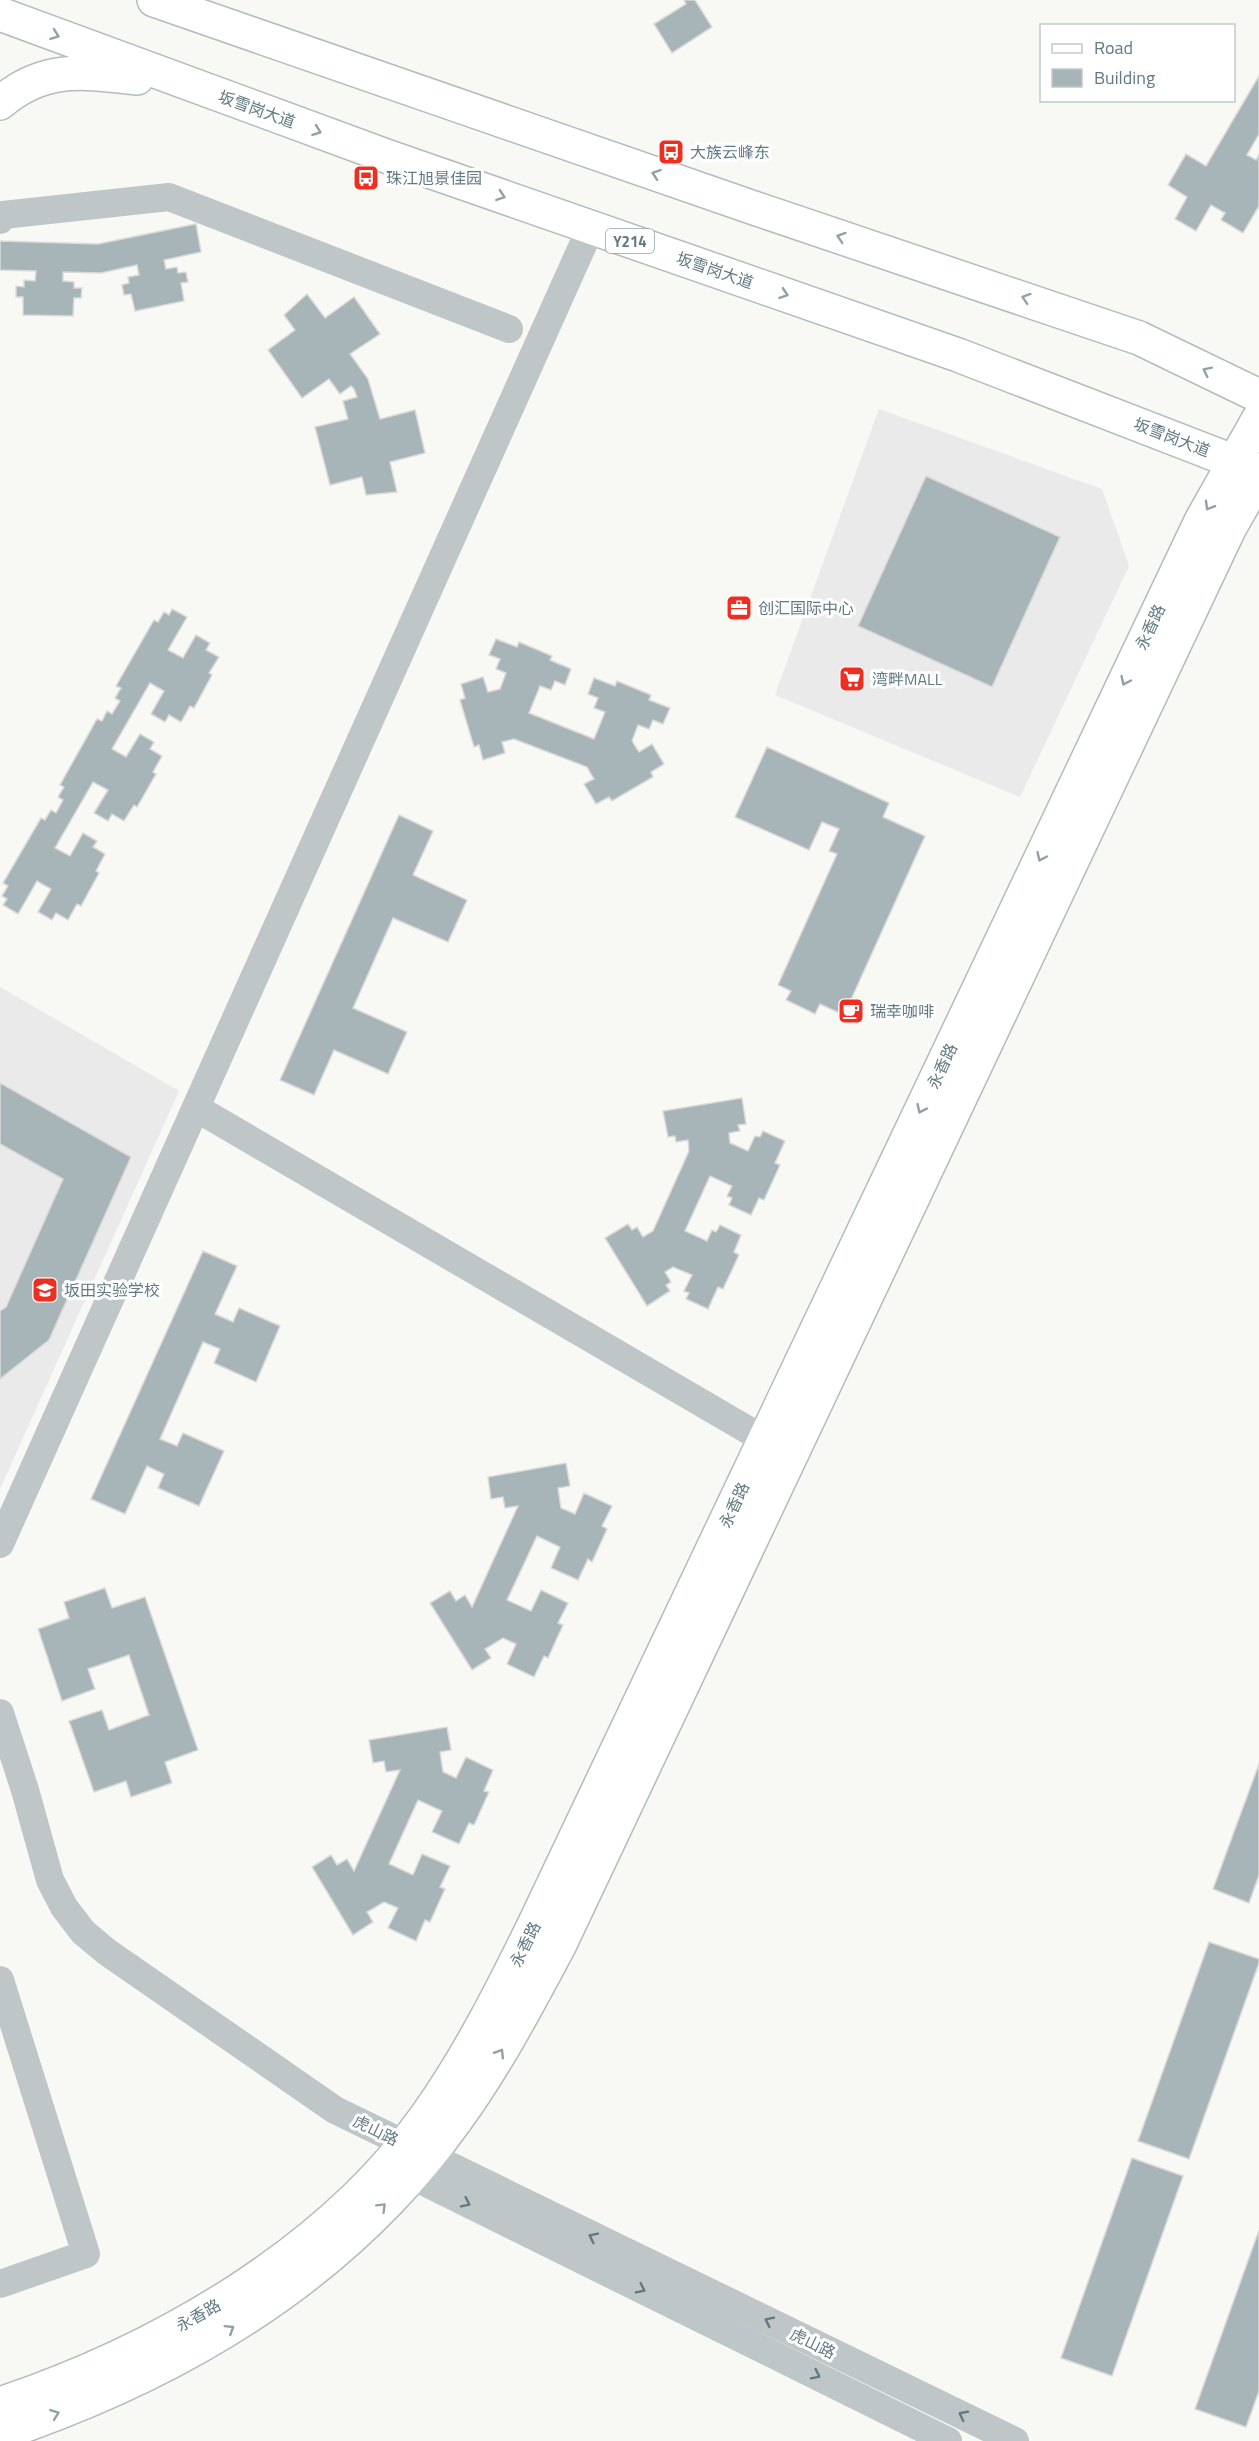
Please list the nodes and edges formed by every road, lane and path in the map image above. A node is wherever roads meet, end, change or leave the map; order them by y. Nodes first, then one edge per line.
1 (165, 2) edge
2 (0, 14) edge
3 (185, 82) junction
4 (0, 103) edge
5 (0, 220) edge
6 (591, 227) junction
7 (509, 329) dead end
8 (1259, 396) edge
9 (1259, 418) edge
10 (1251, 470) edge
11 (196, 1107) junction
12 (765, 1440) junction
13 (0, 1544) edge
14 (0, 1713) edge
15 (0, 1980) edge
16 (407, 2160) junction
17 (0, 2284) edge
18 (0, 2404) edge
19 (0, 2434) edge
20 (948, 2441) edge
21 (1016, 2441) edge

8 -> 1 main road
2 -> 3 main road, 坂雪岗大道 / Y214
3 - 4 main road
3 -> 6 main road, 坂雪岗大道 / Y214
5 - 7 street
6 -> 10 main road, 坂雪岗大道 / Y214
6 - 11 street
9 - 10 main road, 永香路
10 -> 12 main road, 永香路
16 -> 10 main road, 永香路
11 - 12 street
11 - 13 street
12 - 16 main road, 永香路
14 - 16 street, 虎山路
15 - 17 street
16 - 18 main road, 永香路
19 -> 16 main road, 永香路
16 -> 20 street, 虎山路
21 -> 16 street, 虎山路

